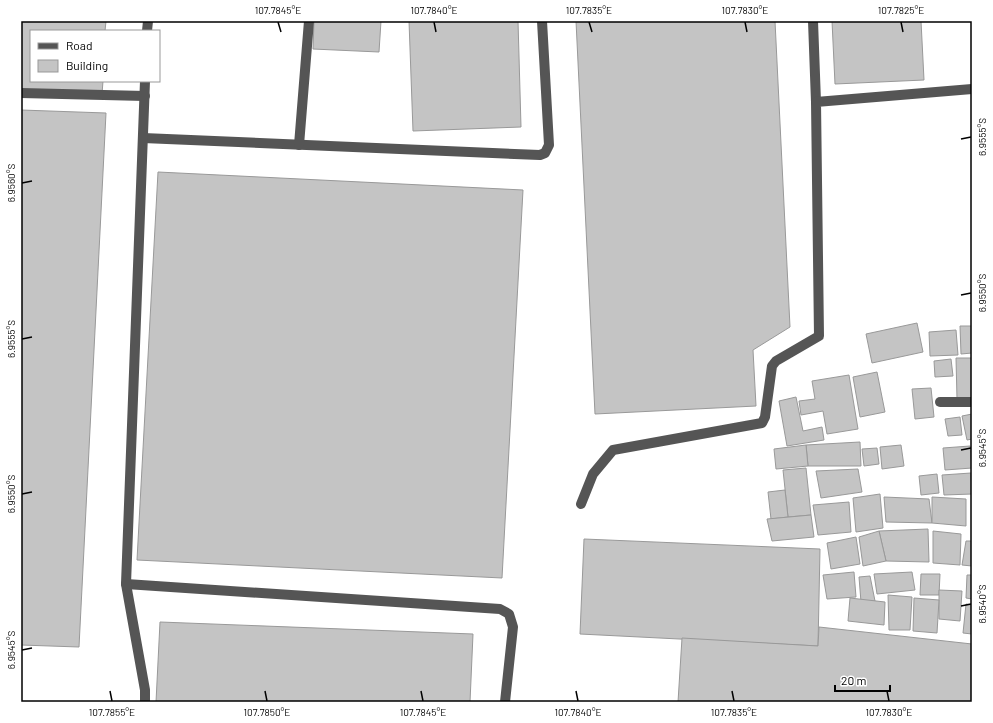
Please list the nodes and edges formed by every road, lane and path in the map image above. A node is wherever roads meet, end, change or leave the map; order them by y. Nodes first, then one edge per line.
1 (309, 21) edge
2 (542, 21) edge
3 (812, 21) edge
4 (145, 82) edge
5 (972, 89) edge
6 (21, 93) edge
7 (145, 96) junction
8 (816, 102) junction
9 (143, 138) junction
10 (299, 145) junction
11 (940, 402) dead end
12 (972, 402) edge
13 (581, 504) dead end
14 (126, 584) junction
15 (145, 702) edge
16 (505, 702) edge

1 - 10 street
2 - 10 street
3 - 8 street
4 - 7 street
5 - 8 street
6 - 7 street
7 - 9 street
8 - 13 street
9 - 10 street
9 - 14 street
11 - 12 street
14 - 15 street
14 - 16 street

